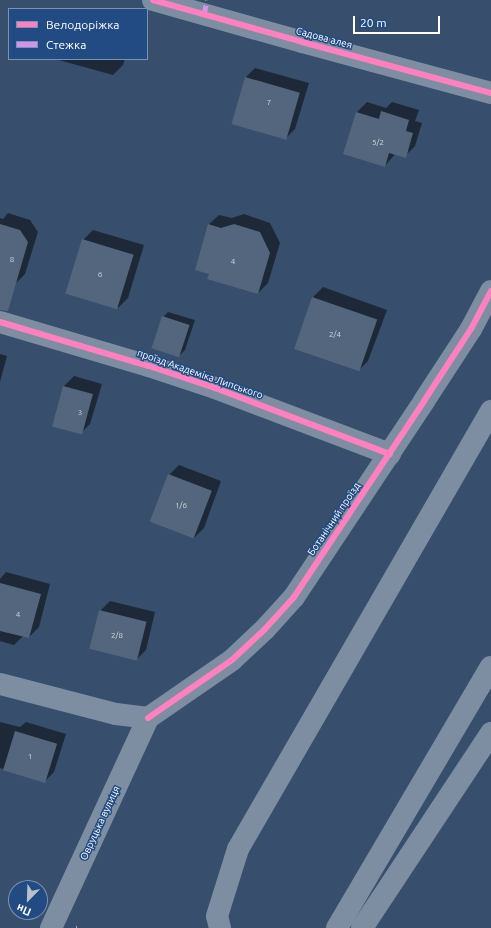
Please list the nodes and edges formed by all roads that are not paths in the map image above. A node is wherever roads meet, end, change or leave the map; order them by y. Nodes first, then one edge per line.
1 (153, 0) edge
2 (205, 8) edge
3 (491, 93) edge
4 (491, 291) edge
5 (0, 322) edge
6 (491, 411) edge
7 (390, 454) junction
8 (491, 668) edge
9 (0, 684) edge
10 (148, 718) junction
11 (491, 733) edge
12 (51, 928) edge
13 (220, 928) edge
14 (337, 928) edge
15 (362, 928) edge

1 - 2 street, Садова алея
2 - 3 street, Садова алея
4 - 7 street, Ботанічний проїзд
5 - 7 street, проїзд Академіка Липського
6 - 13 street
7 - 10 street, Ботанічний проїзд
8 - 14 street
9 - 10 street
10 - 12 street, Овруцька вулиця
11 - 15 street

